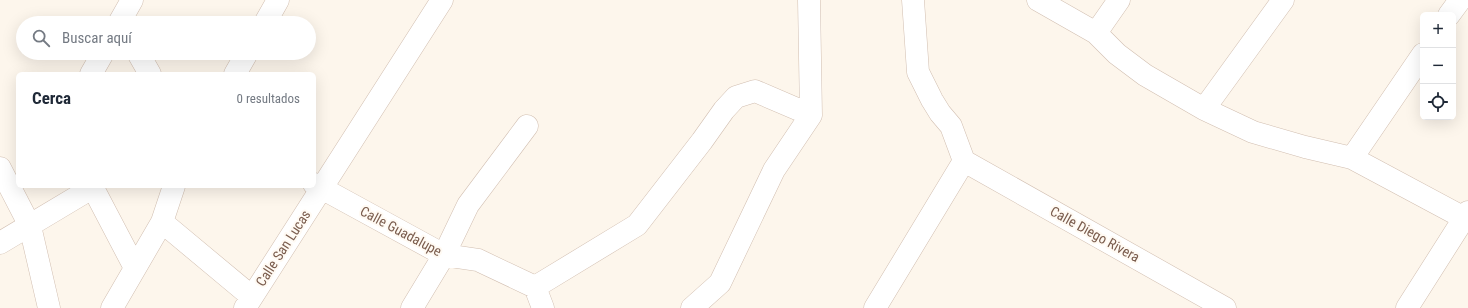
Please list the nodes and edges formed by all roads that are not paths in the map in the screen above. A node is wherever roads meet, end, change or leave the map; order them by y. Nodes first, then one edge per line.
1 (132, 0) edge
2 (278, 0) edge
3 (442, 0) edge
4 (809, 0) edge
5 (913, 0) edge
6 (1038, 0) edge
7 (1119, 0) edge
8 (1283, 0) edge
9 (1460, 0) edge
10 (1451, 12) edge
11 (124, 16) edge
12 (269, 16) edge
13 (1096, 33) junction
14 (1420, 58) edge
15 (99, 60) edge
16 (142, 60) edge
17 (243, 60) edge
18 (92, 72) edge
19 (149, 72) edge
20 (236, 72) edge
21 (1204, 109) junction
22 (811, 115) junction
23 (527, 126) dead end
24 (1352, 158) junction
25 (964, 161) junction
26 (0, 168) edge
27 (318, 186) edge
28 (90, 188) edge
29 (93, 188) edge
30 (173, 188) edge
31 (1467, 216) edge
32 (162, 222) junction
33 (30, 226) junction
34 (0, 243) edge
35 (444, 255) junction
36 (135, 268) junction
37 (535, 287) junction
38 (249, 302) edge
39 (49, 308) edge
40 (112, 308) edge
41 (412, 308) edge
42 (543, 308) edge
43 (692, 308) edge
44 (875, 308) edge
45 (1225, 308) edge
46 (1407, 308) edge

1 - 11 street
2 - 12 street
3 - 27 street, Calle San Lucas
4 - 22 street
5 - 25 street
6 - 13 street
7 - 13 street
8 - 21 street
9 - 10 street
13 - 21 street
14 - 24 street
15 - 18 street
16 - 19 street
17 - 20 street
21 - 24 street
22 - 37 street
22 - 43 street
23 - 35 street
24 - 31 street
25 - 44 street
25 - 45 street, Calle Diego Rivera
26 - 33 street
27 - 35 street, Calle Guadalupe
27 - 38 street, Calle San Lucas
28 - 33 street
29 - 36 street
30 - 32 street
31 - 46 street
32 - 36 street
32 - 38 street
33 - 34 street
33 - 39 street
35 - 37 street, Calle Guadalupe
35 - 41 street
36 - 40 street
37 - 42 street

